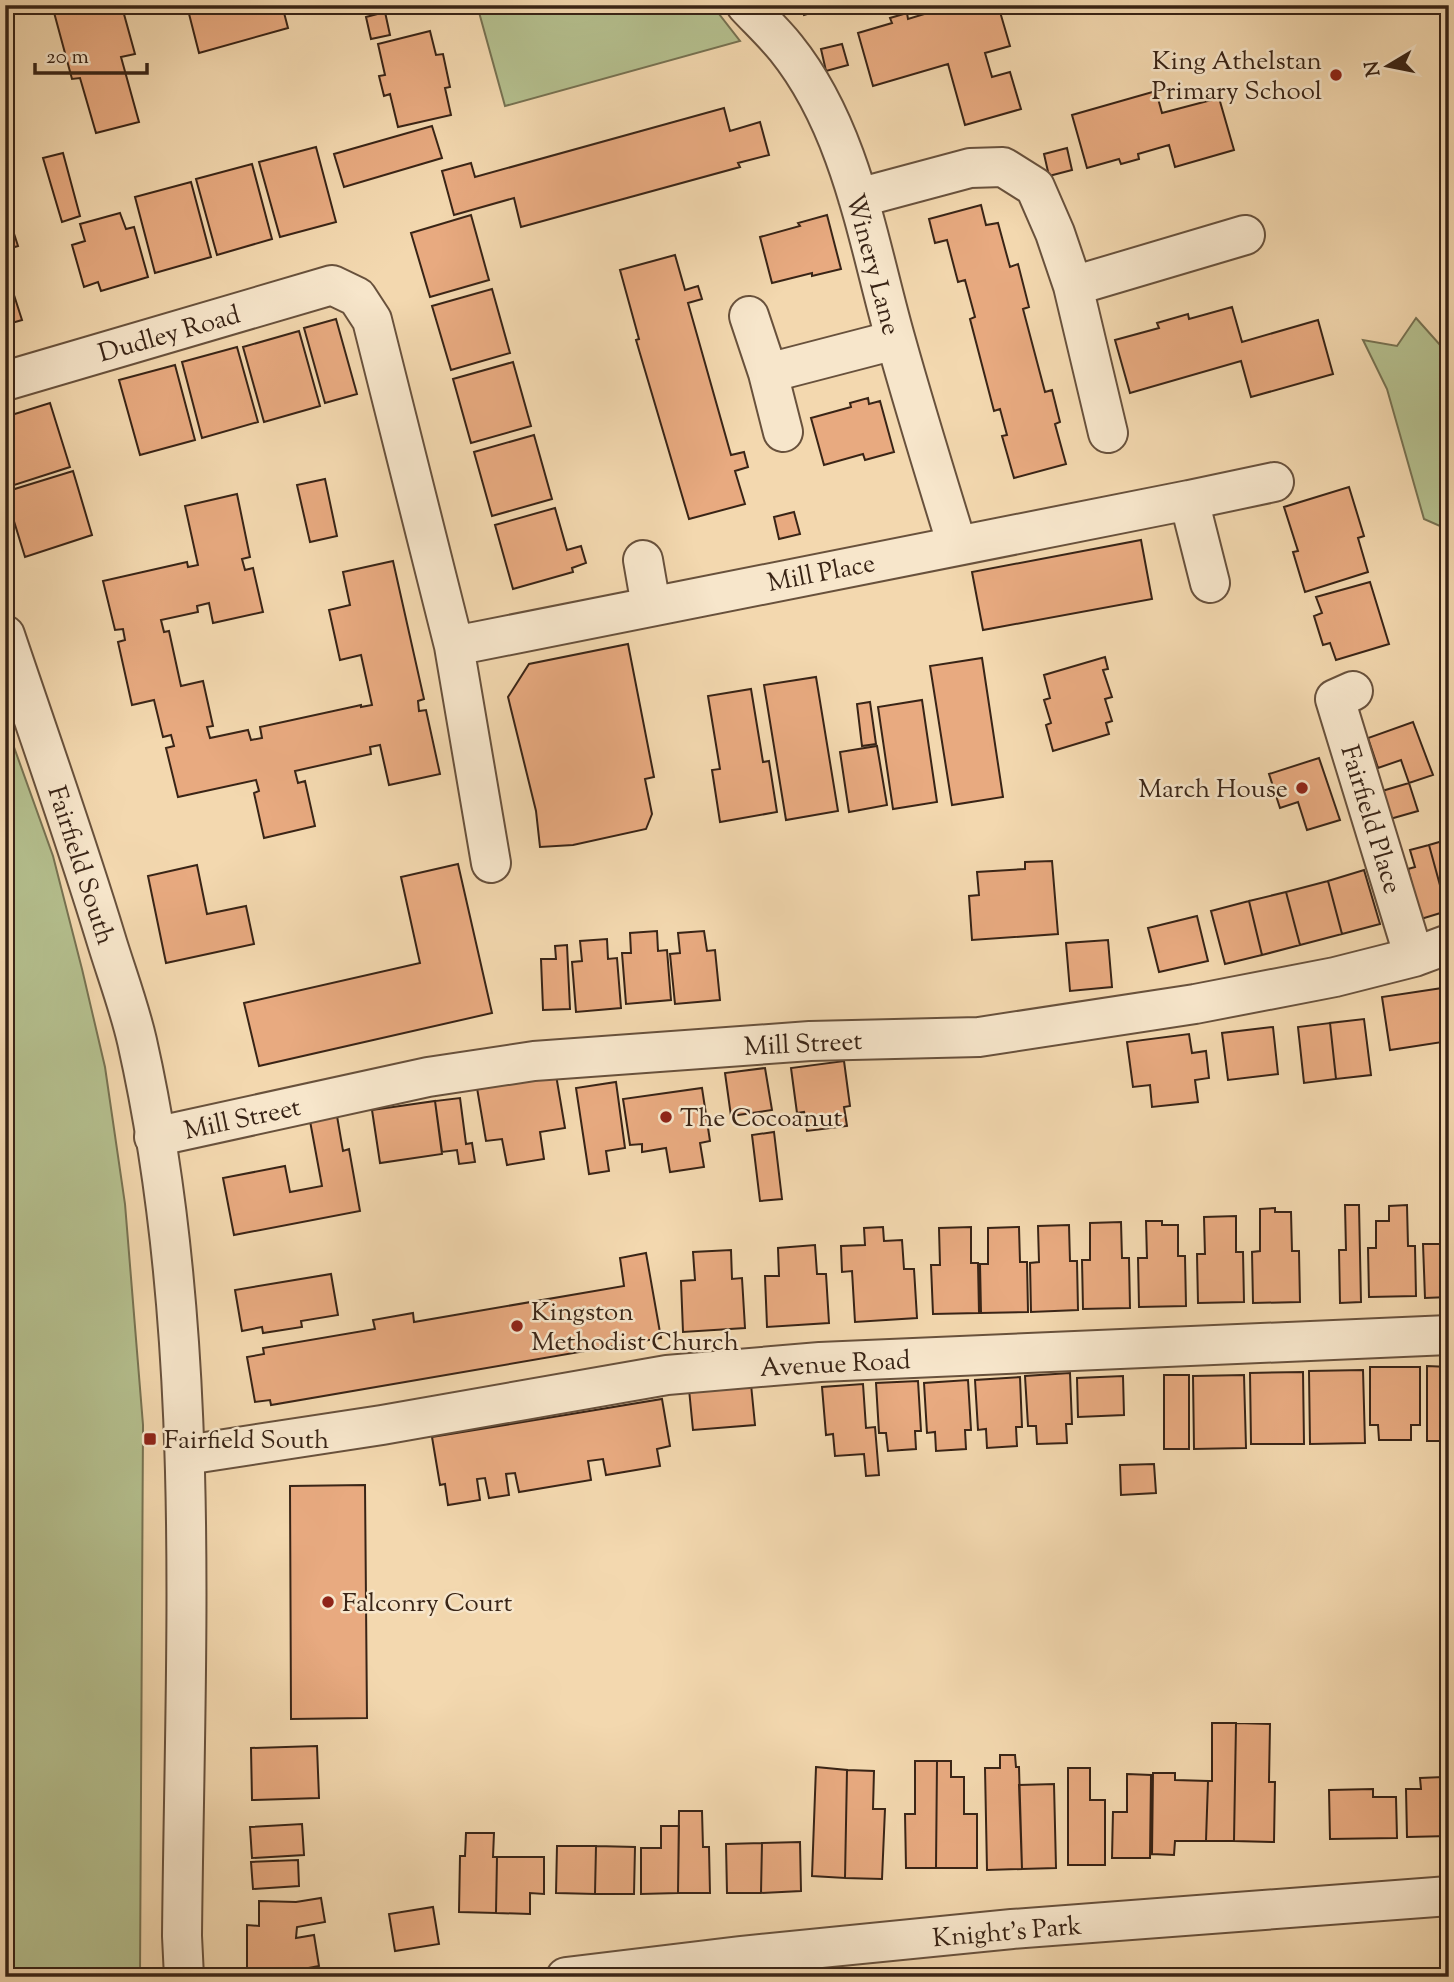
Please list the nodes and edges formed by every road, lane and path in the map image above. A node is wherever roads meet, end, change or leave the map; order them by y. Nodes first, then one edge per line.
1 (746, 5) edge
2 (858, 198) junction
3 (1245, 235) dead end
4 (1073, 286) junction
5 (749, 316) dead end
6 (895, 340) junction
7 (768, 373) junction
8 (5, 381) edge
9 (783, 432) dead end
10 (1108, 433) dead end
11 (1274, 482) dead end
12 (1189, 500) junction
13 (957, 545) junction
14 (643, 560) dead end
15 (1210, 583) dead end
16 (652, 606) junction
17 (5, 635) edge
18 (454, 646) junction
19 (1353, 691) dead end
20 (491, 863) dead end
21 (1431, 950) edge
22 (154, 1137) junction
23 (1449, 1335) edge
24 (186, 1455) junction
25 (1449, 1896) edge
26 (184, 1977) edge
27 (566, 1977) edge

1 - 2 street, Winery Lane
2 - 4 street
2 - 6 street, Winery Lane
3 - 4 street
4 - 10 street
5 - 7 street
6 - 7 street
6 - 13 street, Winery Lane
7 - 9 street
8 - 18 street, Dudley Road
11 - 12 street, Mill Place
12 - 13 street, Mill Place
12 - 15 street
13 - 16 street, Mill Place
14 - 16 street
16 - 18 street, Mill Place
17 - 22 street, Fairfield South
18 - 20 street
19 - 21 street, Fairfield Place
21 - 22 street, Mill Street
22 - 24 street, Fairfield South
23 - 24 street, Avenue Road
24 - 26 street, Fairfield South
25 - 27 street, Knight's Park

